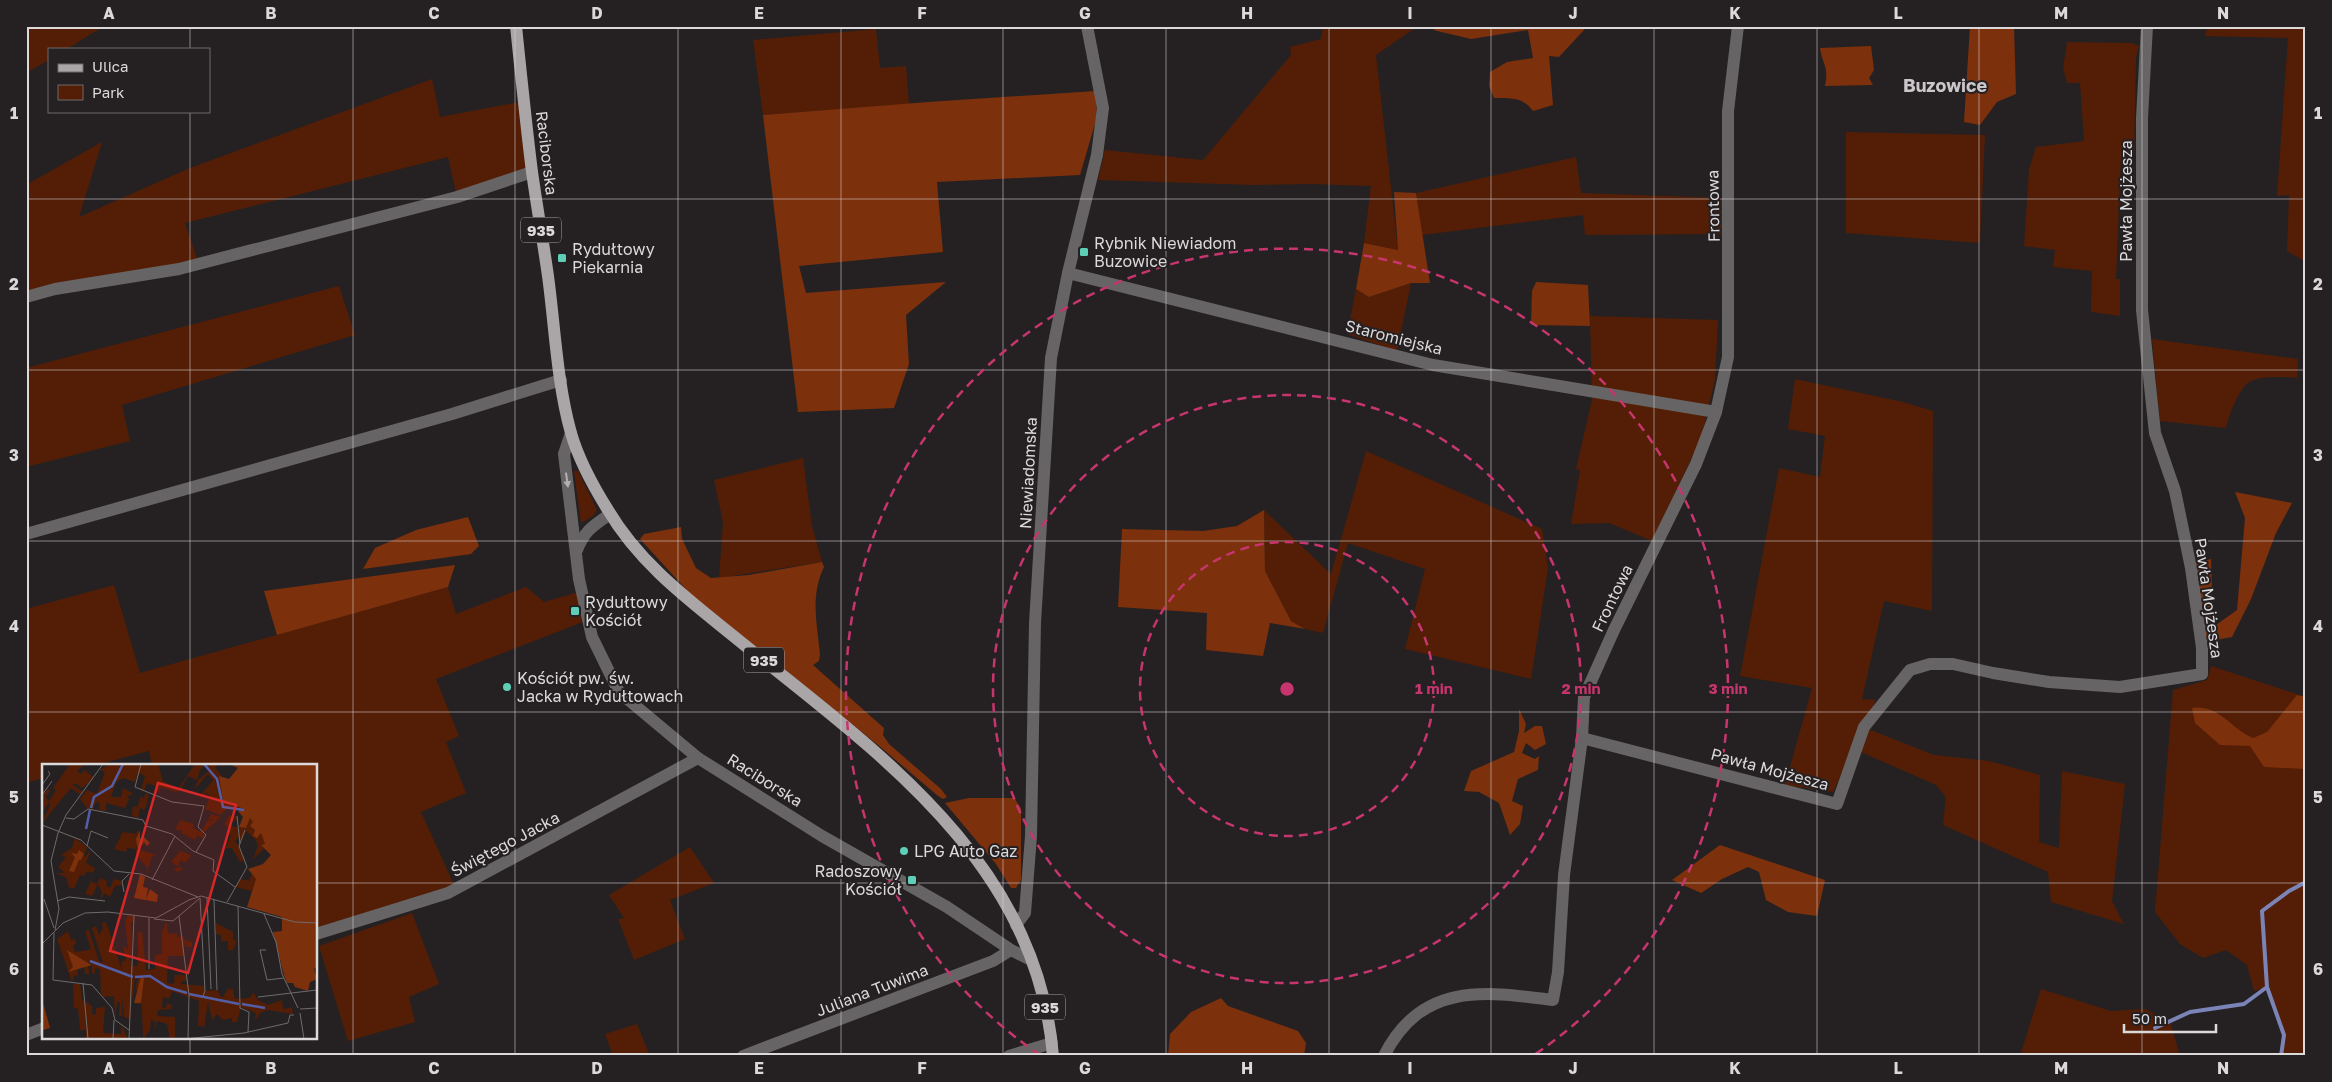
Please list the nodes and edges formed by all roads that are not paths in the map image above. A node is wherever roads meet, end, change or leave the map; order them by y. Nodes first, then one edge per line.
1 (516, 26) edge
2 (1087, 26) edge
3 (1738, 26) edge
4 (2147, 26) edge
5 (532, 172) junction
6 (1068, 273) junction
7 (26, 297) edge
8 (561, 380) junction
9 (1716, 412) junction
10 (571, 433) junction
11 (610, 514) junction
12 (26, 534) edge
13 (577, 550) junction
14 (1582, 738) junction
15 (698, 758) junction
16 (1016, 925) junction
17 (318, 933) edge
18 (1011, 950) junction
19 (1031, 960) junction
20 (42, 1029) edge
21 (26, 1035) edge
22 (1053, 1049) edge
23 (743, 1056) edge
24 (1009, 1056) edge
25 (1384, 1056) edge

1 - 5 main road, Raciborska / 935
2 - 6 street, Niewiadomska
3 - 9 street, Frontowa
4 - 14 street, Pawła Mojżesza
5 - 7 street
5 - 8 main road, Raciborska / 935
6 - 9 street, Staromiejska
6 - 16 street, Niewiadomska
8 - 10 main road, Raciborska / 935
8 - 12 street
9 - 14 street, Frontowa
10 - 11 main road, Raciborska / 935
10 -> 13 street, Raciborska
11 - 13 street
11 - 16 main road, Raciborska / 935
13 - 15 street, Raciborska
14 - 25 street, Frontowa
15 - 17 street, Świętego Jacka
15 - 18 street, Raciborska
16 - 19 main road, Raciborska / 935
18 - 19 street, Raciborska
18 - 23 street, Juliana Tuwima
19 - 22 main road, Raciborska / 935
20 - 21 street
22 - 24 street

